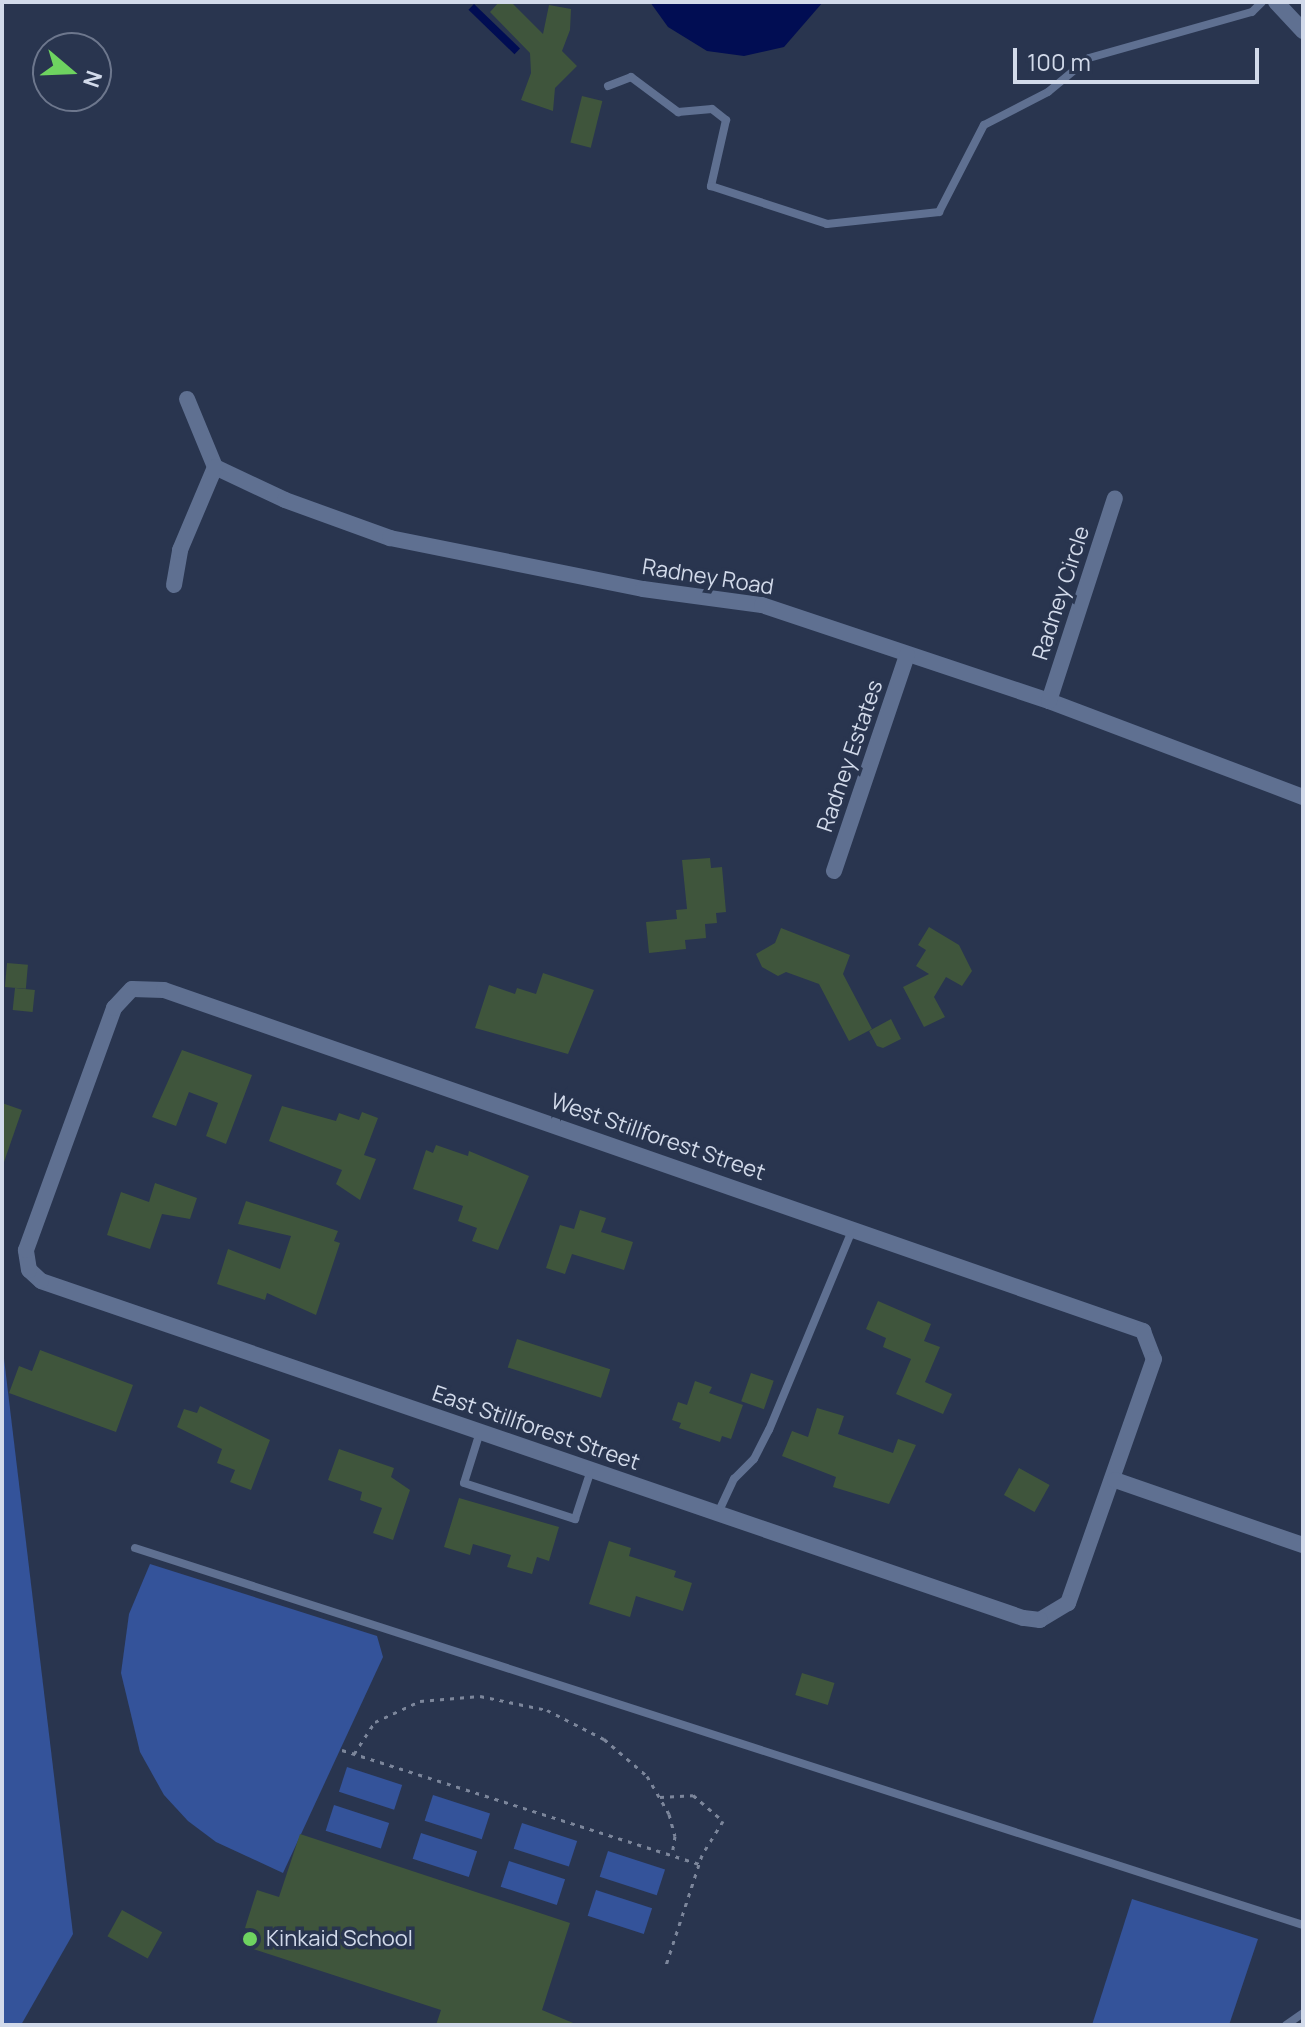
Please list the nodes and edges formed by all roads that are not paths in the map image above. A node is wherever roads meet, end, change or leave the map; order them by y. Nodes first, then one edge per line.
1 (1262, 2) edge
2 (1276, 2) edge
3 (1303, 31) edge
4 (608, 86) dead end
5 (187, 399) dead end
6 (215, 467) junction
7 (1115, 498) dead end
8 (174, 585) dead end
9 (907, 655) junction
10 (1049, 701) junction
11 (1303, 797) edge
12 (834, 871) dead end
13 (77, 1107) joint
14 (853, 1227) junction
15 (480, 1432) junction
16 (591, 1470) junction
17 (1115, 1480) junction
18 (718, 1513) junction
19 (1303, 1545) edge
20 (135, 1548) dead end
21 (1303, 1925) edge
22 (1303, 2013) edge
23 (1286, 2025) edge

1 - 4 lane
2 - 3 street
5 - 6 street
6 - 8 street
6 - 9 street, Radney Road
7 - 10 street, Radney Circle
9 - 10 street, Radney Road
9 - 12 street, Radney Estates
10 - 11 street, Radney Road
13 - 14 street, West Stillforest Street
13 - 15 street, East Stillforest Street
14 - 17 street, West Stillforest Street
14 - 18 lane
15 - 16 street, East Stillforest Street
15 - 16 lane
16 - 18 street, East Stillforest Street
17 - 18 street, East Stillforest Street
17 - 19 street
20 - 21 lane
22 - 23 lane

